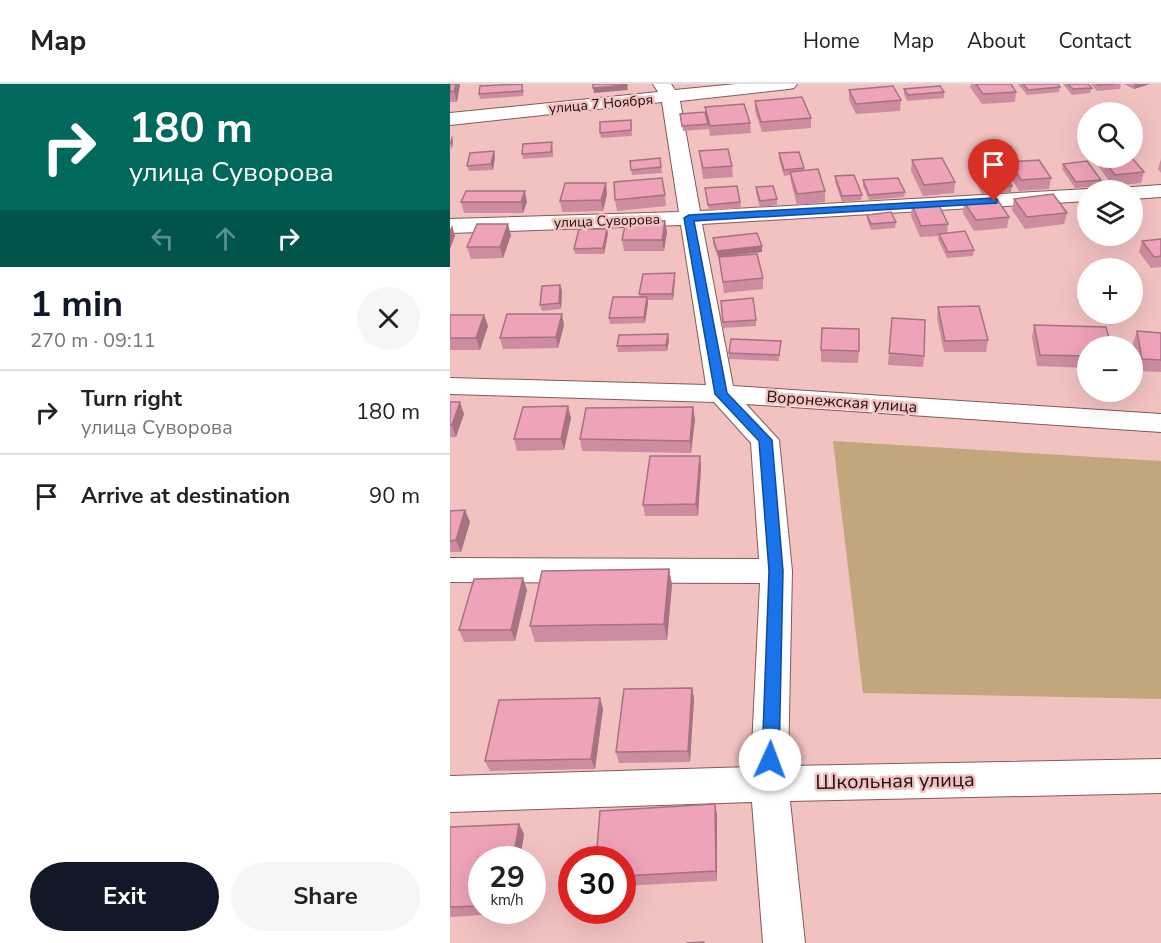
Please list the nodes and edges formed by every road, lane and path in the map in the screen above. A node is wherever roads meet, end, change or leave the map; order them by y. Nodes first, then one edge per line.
1 (788, 84) edge
2 (666, 91) edge
3 (450, 119) edge
4 (1077, 196) edge
5 (689, 218) junction
6 (450, 226) edge
7 (450, 386) edge
8 (721, 394) junction
9 (1161, 423) edge
10 (450, 570) edge
11 (776, 571) junction
12 (1161, 776) edge
13 (770, 784) junction
14 (450, 794) edge
15 (784, 943) edge

1 - 2 street, улица 7 Ноября
2 - 3 street, улица 7 Ноября
2 - 5 street
4 - 5 street, улица Суворова
5 - 6 street, улица Суворова
5 - 8 street
7 - 8 street, Воронежская улица
8 - 9 street, Воронежская улица
8 - 11 street
10 - 11 street
11 - 13 street
12 - 13 street, Школьная улица
13 - 14 street, Школьная улица
13 - 15 street

